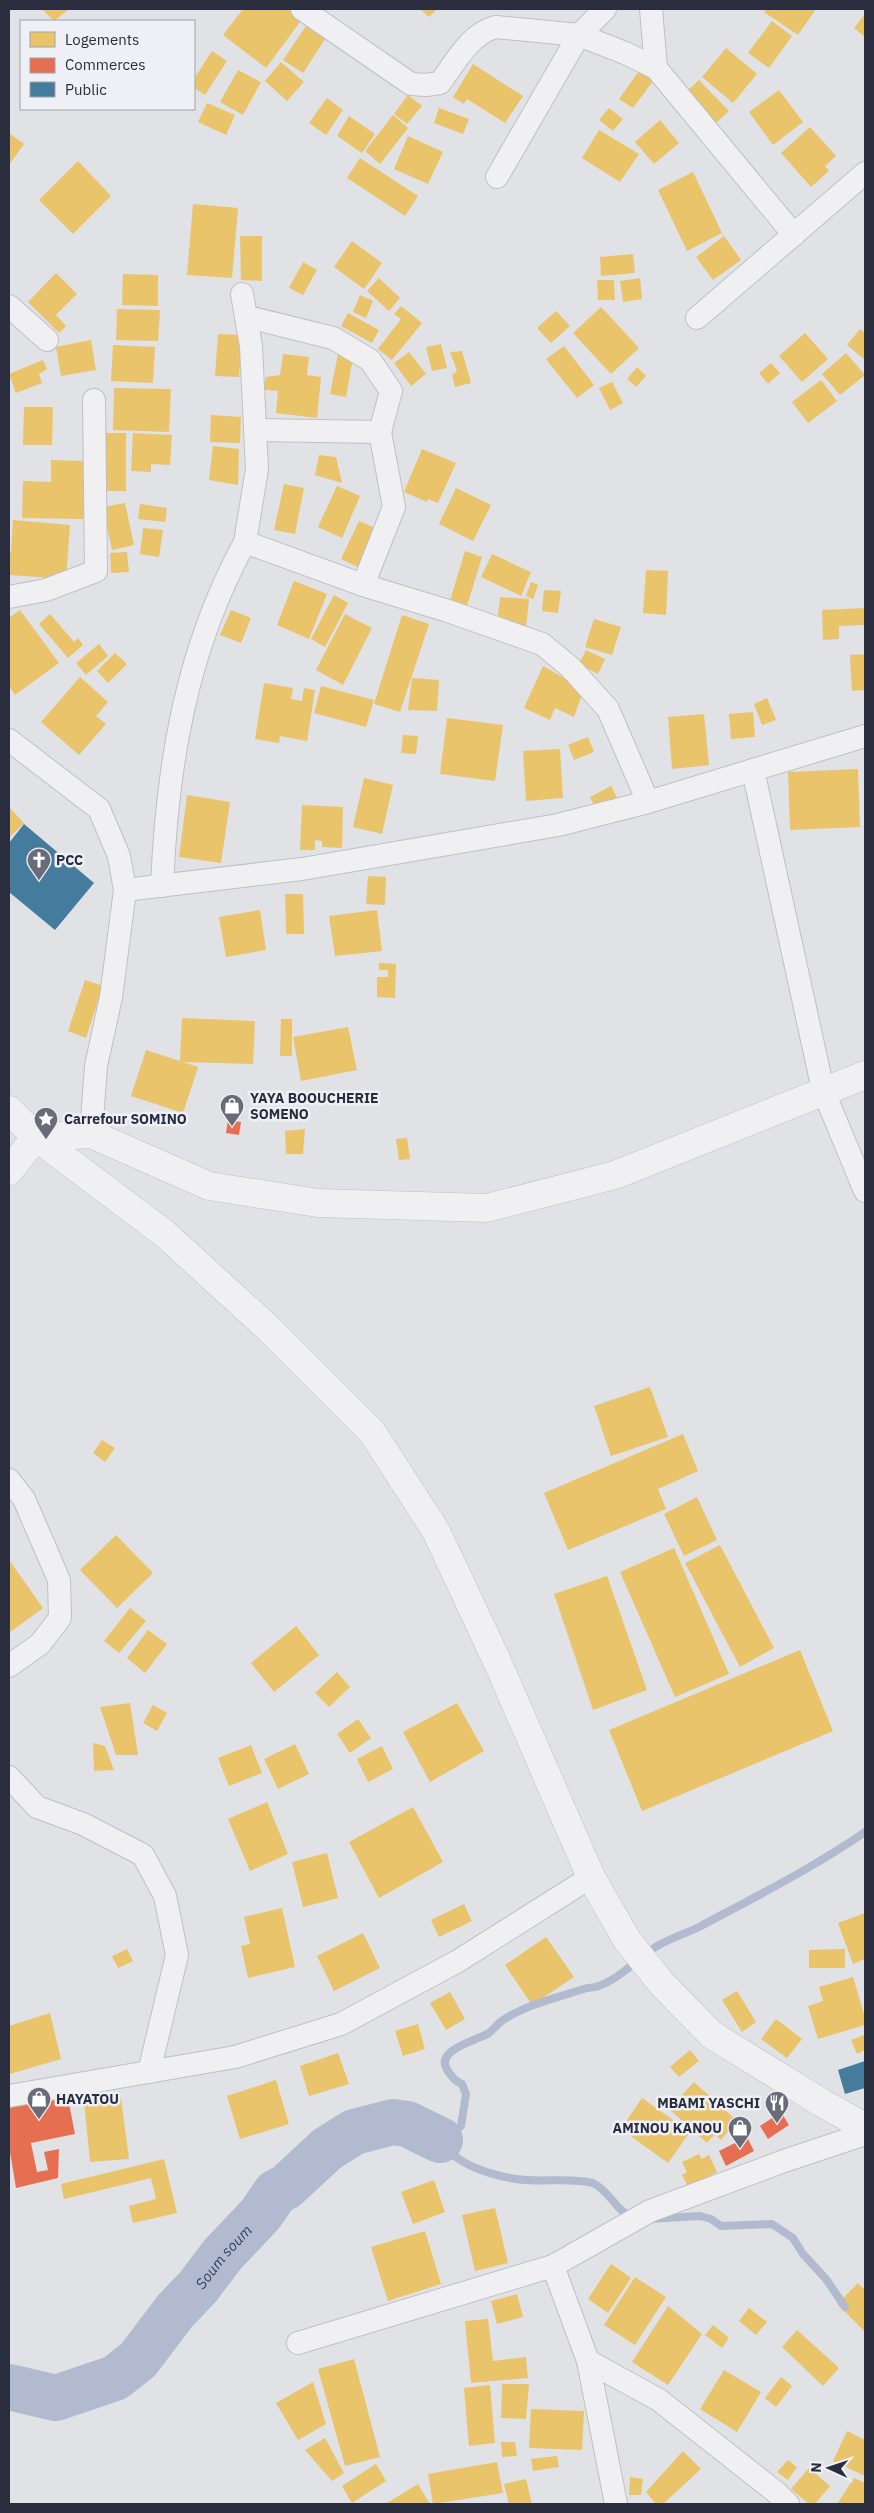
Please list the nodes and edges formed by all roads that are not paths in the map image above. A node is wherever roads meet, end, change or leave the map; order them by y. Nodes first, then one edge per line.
1 (302, 9) edge
2 (605, 9) edge
3 (651, 9) edge
4 (579, 35) junction
5 (656, 68) junction
6 (865, 173) edge
7 (497, 177) dead end
8 (794, 236) junction
9 (242, 294) dead end
10 (9, 306) edge
11 (248, 318) junction
12 (697, 318) dead end
13 (47, 340) dead end
14 (94, 400) dead end
15 (255, 430) junction
16 (380, 432) junction
17 (245, 542) junction
18 (363, 585) junction
19 (9, 596) edge
20 (865, 736) edge
21 (9, 740) edge
22 (753, 770) junction
23 (648, 802) junction
24 (162, 886) junction
25 (125, 890) junction
26 (865, 1075) edge
27 (823, 1090) junction
28 (9, 1110) edge
29 (91, 1134) junction
30 (36, 1137) junction
31 (9, 1171) edge
32 (865, 1191) edge
33 (9, 1480) edge
34 (9, 1666) edge
35 (9, 1777) edge
36 (591, 1877) junction
37 (149, 2072) junction
38 (9, 2096) edge
39 (865, 2127) edge
40 (865, 2134) edge
41 (552, 2266) junction
42 (298, 2343) dead end
43 (588, 2361) junction
44 (616, 2504) edge
45 (788, 2504) edge

1 - 4 street
2 - 4 street
3 - 5 street
4 - 5 street
4 - 7 street
5 - 8 street
6 - 8 street
8 - 12 street
9 - 11 street
10 - 13 street
11 - 15 street
11 - 16 street
14 - 19 street
15 - 16 street
15 - 17 street
16 - 18 street
17 - 18 street
17 - 24 street
18 - 23 street
20 - 22 street
21 - 25 street
22 - 23 street
22 - 27 street
23 - 24 street
24 - 25 street
25 - 29 street
26 - 27 street
27 - 29 street
27 - 32 street
28 - 30 street
29 - 30 street
30 - 31 street
30 - 36 street
33 - 34 street
35 - 37 street
36 - 37 street
36 - 39 street
37 - 38 street
40 - 41 street
41 - 42 street
41 - 43 street
43 - 44 street
43 - 45 street

